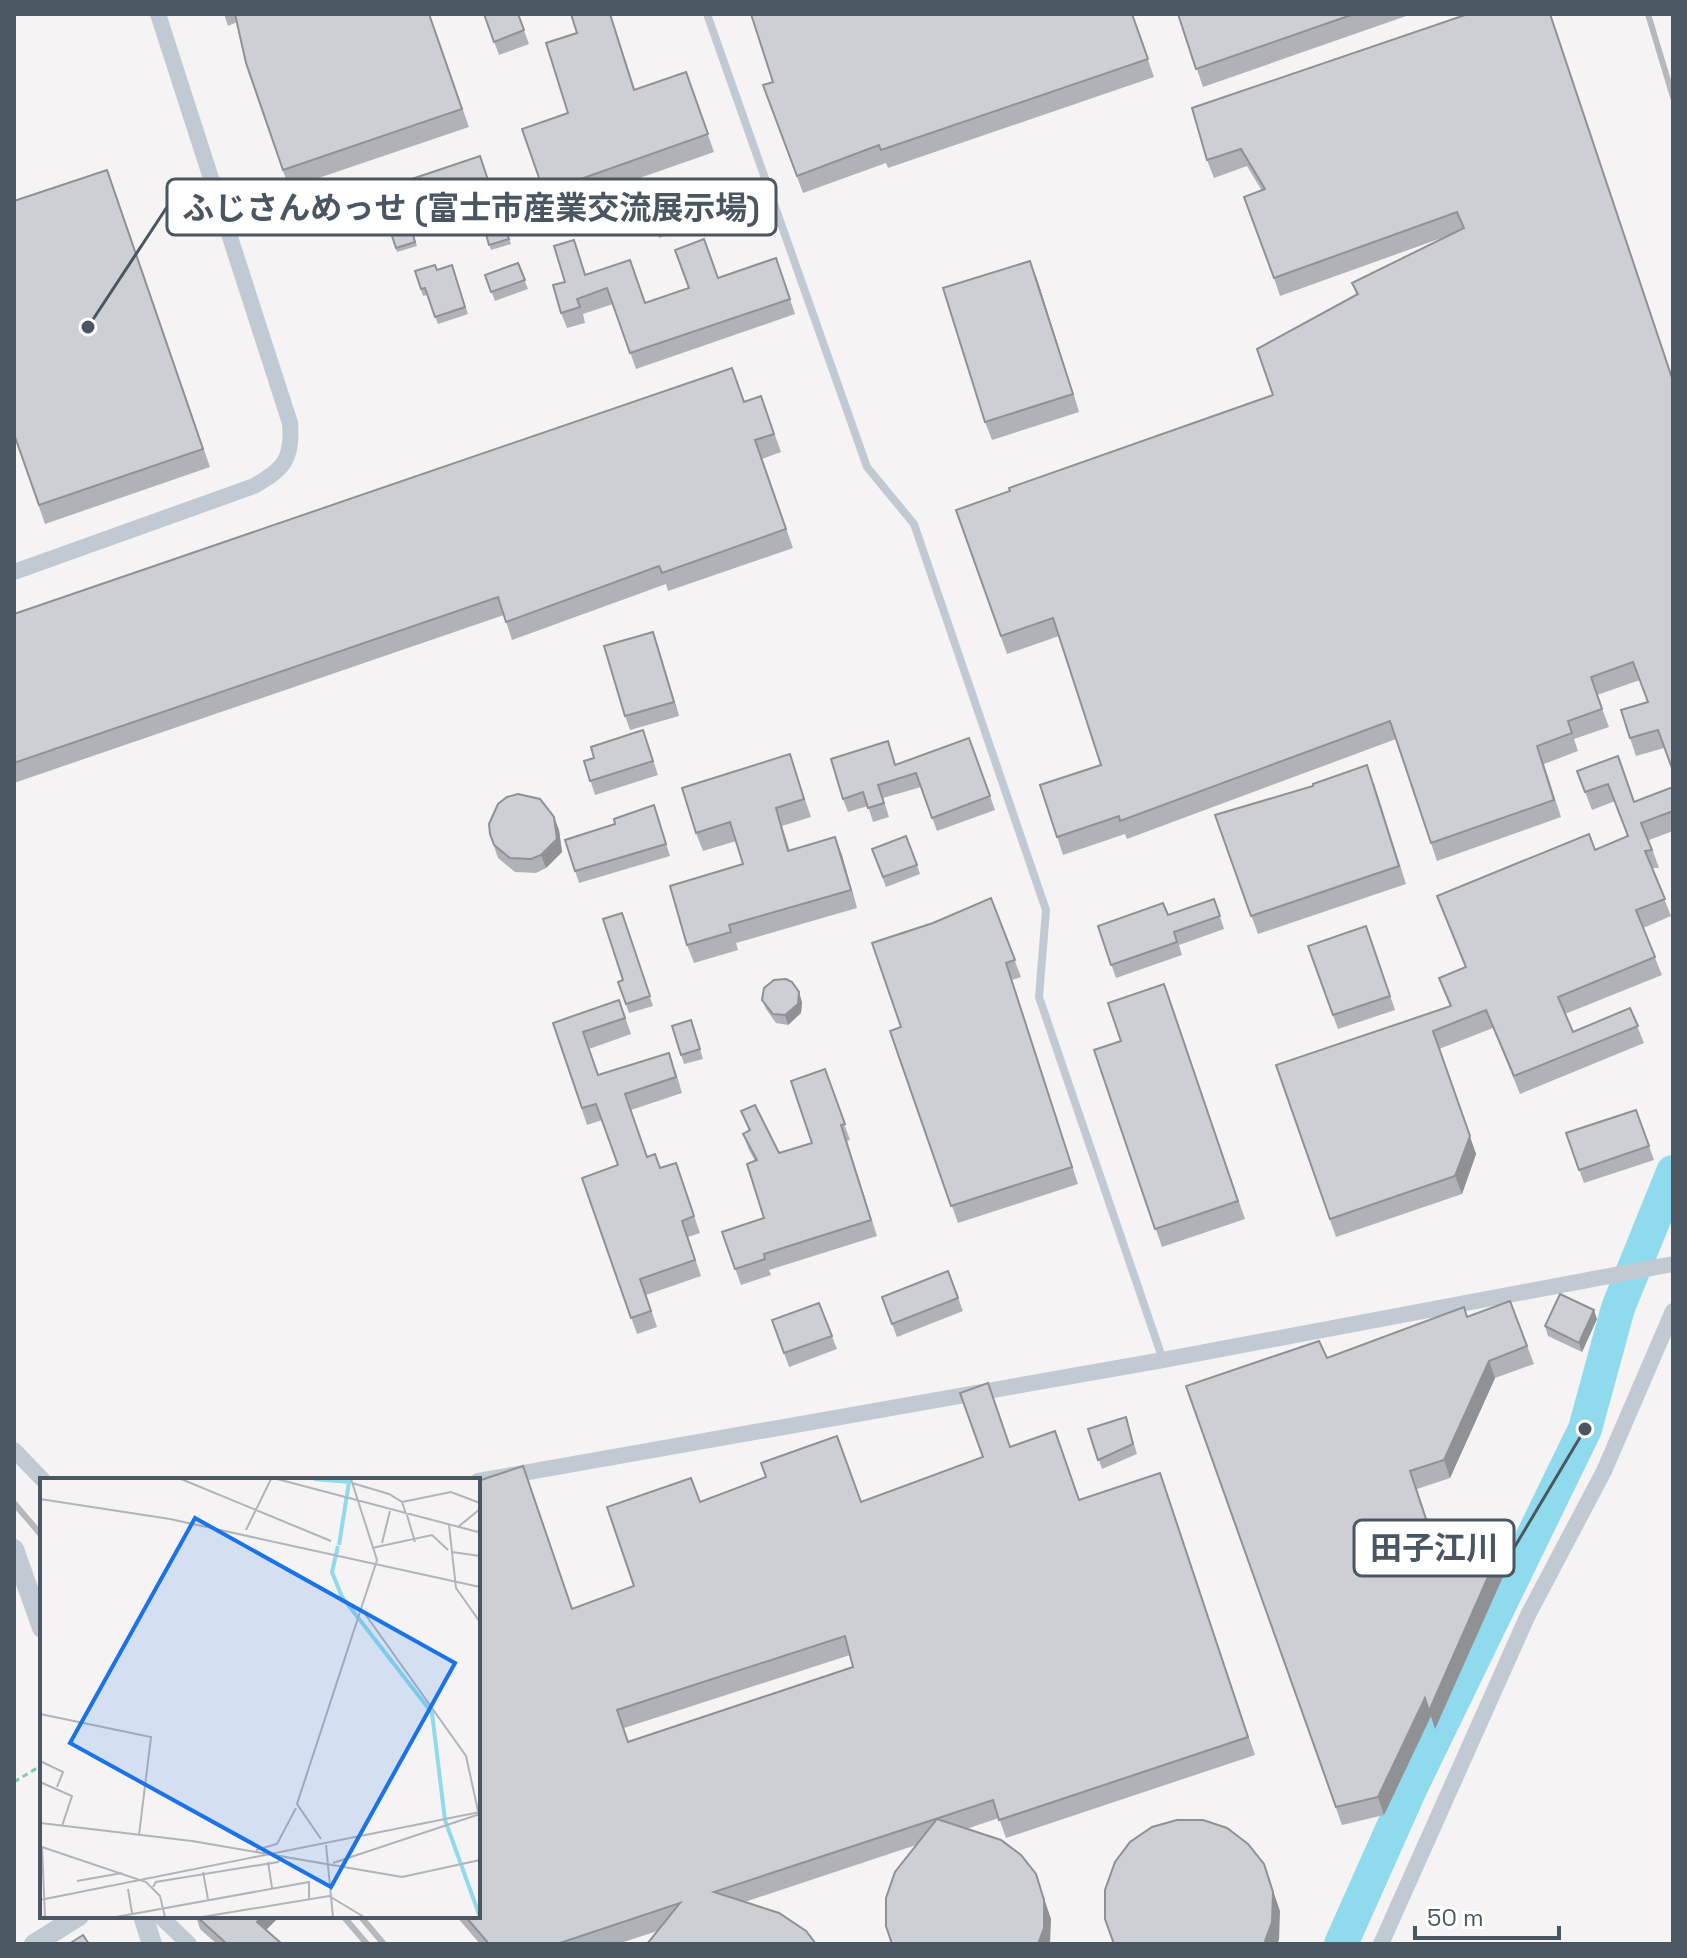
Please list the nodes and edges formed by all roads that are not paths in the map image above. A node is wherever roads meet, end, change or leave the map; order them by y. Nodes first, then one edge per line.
1 (158, 14) edge
2 (707, 14) edge
3 (14, 572) edge
4 (1673, 1264) edge
5 (1673, 1311) edge
6 (1163, 1360) junction
7 (14, 1450) edge
8 (41, 1478) edge
9 (480, 1481) edge
10 (14, 1549) edge
11 (19, 1576) edge
12 (40, 1623) edge
13 (76, 1918) edge
14 (144, 1918) edge
15 (162, 1918) edge
16 (34, 1944) edge
17 (152, 1944) edge
18 (189, 1944) edge
19 (1381, 1944) edge

1 - 3 street
2 - 6 lane
4 - 6 street
5 - 19 street
6 - 9 street
7 - 8 street
10 - 11 street
11 - 12 street
13 - 16 street
14 - 17 street
15 - 18 street

